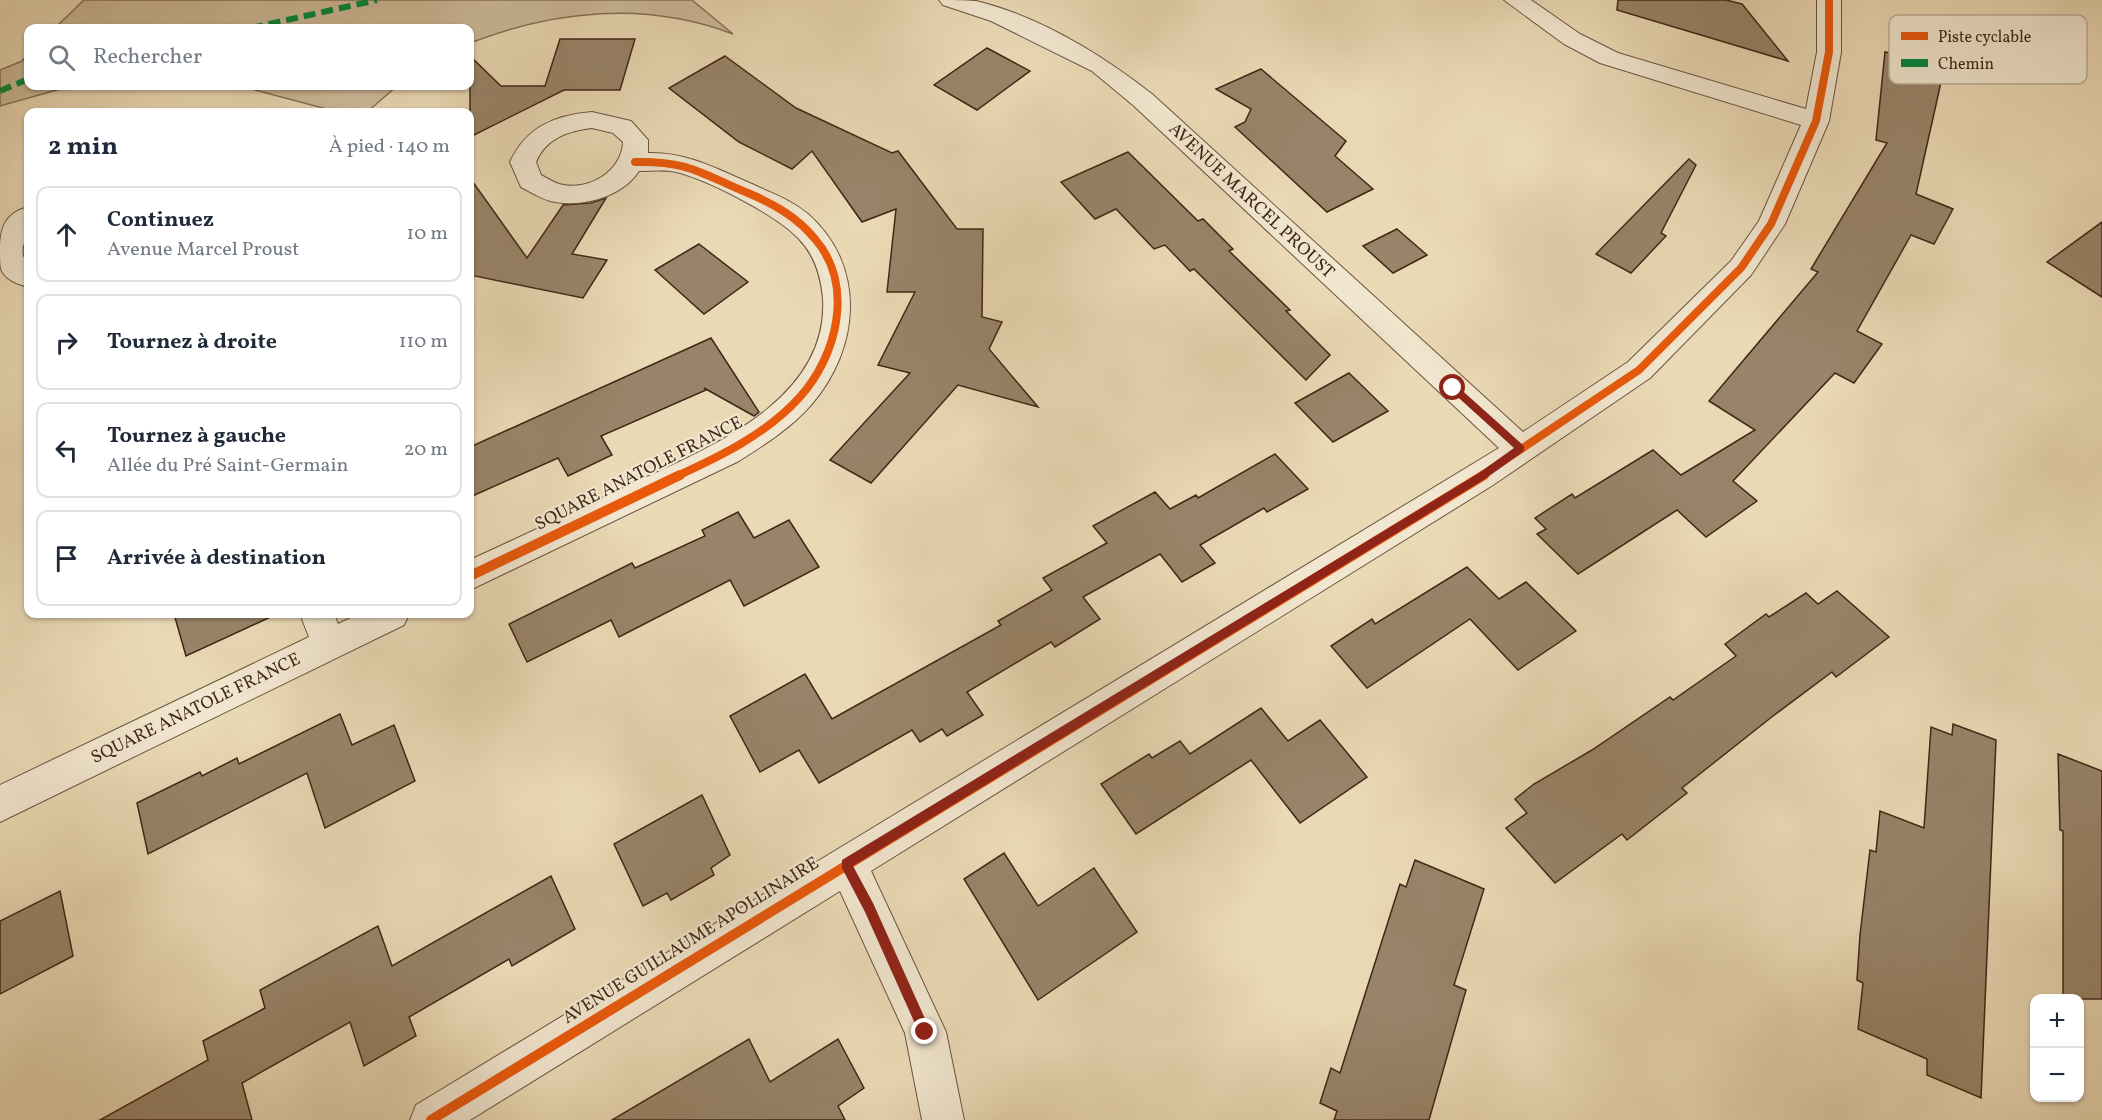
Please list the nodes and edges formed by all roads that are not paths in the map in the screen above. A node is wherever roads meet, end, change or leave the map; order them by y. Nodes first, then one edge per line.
1 (951, 0) edge
2 (1516, 0) edge
3 (1829, 0) edge
4 (1816, 121) junction
5 (634, 162) dead end
6 (24, 220) edge
7 (24, 276) edge
8 (1521, 449) junction
9 (474, 574) edge
10 (374, 618) edge
11 (323, 629) edge
12 (0, 804) edge
13 (846, 864) junction
14 (431, 1120) edge
15 (943, 1120) edge

1 - 8 street, AVENUE MARCEL PROUST
2 - 4 street
3 - 4 street, AVENUE GUILLAUME APOLLINAIRE
4 - 8 street, AVENUE GUILLAUME APOLLINAIRE
5 - 9 street, SQUARE ANATOLE FRANCE
6 - 7 street
8 - 13 street, AVENUE GUILLAUME APOLLINAIRE
10 - 11 street, SQUARE ANATOLE FRANCE
11 - 12 street, SQUARE ANATOLE FRANCE
13 - 14 street, AVENUE GUILLAUME APOLLINAIRE
13 - 15 street

